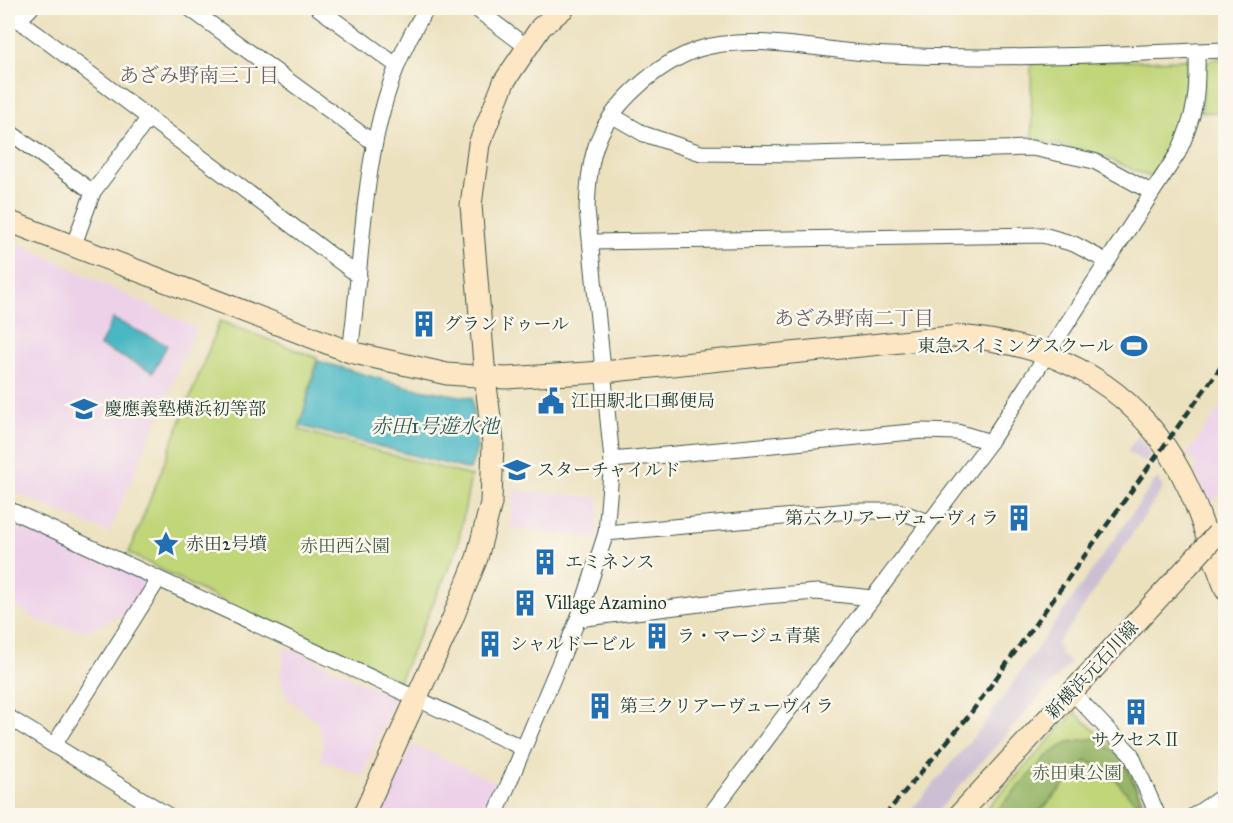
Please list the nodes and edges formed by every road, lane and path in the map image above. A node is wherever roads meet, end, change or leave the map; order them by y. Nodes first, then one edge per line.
1 (31, 8) edge
2 (189, 8) edge
3 (318, 8) edge
4 (427, 8) edge
5 (476, 8) edge
6 (564, 8) edge
7 (13, 16) edge
8 (526, 47) junction
9 (1226, 50) edge
10 (1197, 51) junction
11 (396, 65) junction
12 (613, 116) junction
13 (148, 120) junction
14 (8, 130) edge
15 (374, 143) junction
16 (93, 192) junction
17 (1151, 192) junction
18 (8, 221) edge
19 (591, 242) junction
20 (73, 247) junction
21 (1106, 261) junction
22 (359, 276) junction
23 (350, 352) junction
24 (1046, 353) junction
25 (603, 372) junction
26 (485, 377) junction
27 (990, 442) junction
28 (612, 460) junction
29 (8, 509) edge
30 (929, 522) junction
31 (1221, 529) edge
32 (606, 533) junction
33 (158, 580) junction
34 (1226, 590) edge
35 (872, 598) junction
36 (578, 619) junction
37 (1072, 692) junction
38 (415, 699) junction
39 (8, 717) edge
40 (54, 745) junction
41 (523, 748) junction
42 (1226, 794) edge
43 (145, 801) junction
44 (136, 816) edge
45 (169, 816) edge
46 (363, 816) edge
47 (495, 816) edge
48 (709, 816) edge
49 (958, 816) edge
50 (1158, 816) edge
51 (1193, 816) edge

1 - 7 street
2 - 15 street
3 - 11 street
4 - 11 street
5 - 8 street
6 - 8 street
7 - 13 street
8 - 26 street
9 - 10 street
10 - 12 street
10 - 17 street
11 - 15 street
12 - 17 street
12 - 19 street
13 - 16 street
13 - 22 street
14 - 16 street
15 - 22 street
16 - 20 street
17 - 21 street
18 - 20 street
19 - 21 street
19 - 25 street
20 - 23 street
21 - 24 street
22 - 23 street
23 - 26 street
24 - 25 street
24 - 27 street
24 - 34 street
25 - 26 street
25 - 28 street
26 - 38 street
27 - 28 street
27 - 30 street
28 - 32 street
29 - 33 street
30 - 32 street
30 - 35 street
31 - 37 street, 新横浜元石川線, bridge
32 - 36 street
33 - 38 street
33 - 40 street
35 - 36 street
35 - 48 street
36 - 41 street
37 - 49 street, 新横浜元石川線
37 - 50 street
38 - 41 street
38 - 46 street
39 - 40 street
40 - 43 street
41 - 47 street
42 - 51 street
43 - 44 street
43 - 45 street

